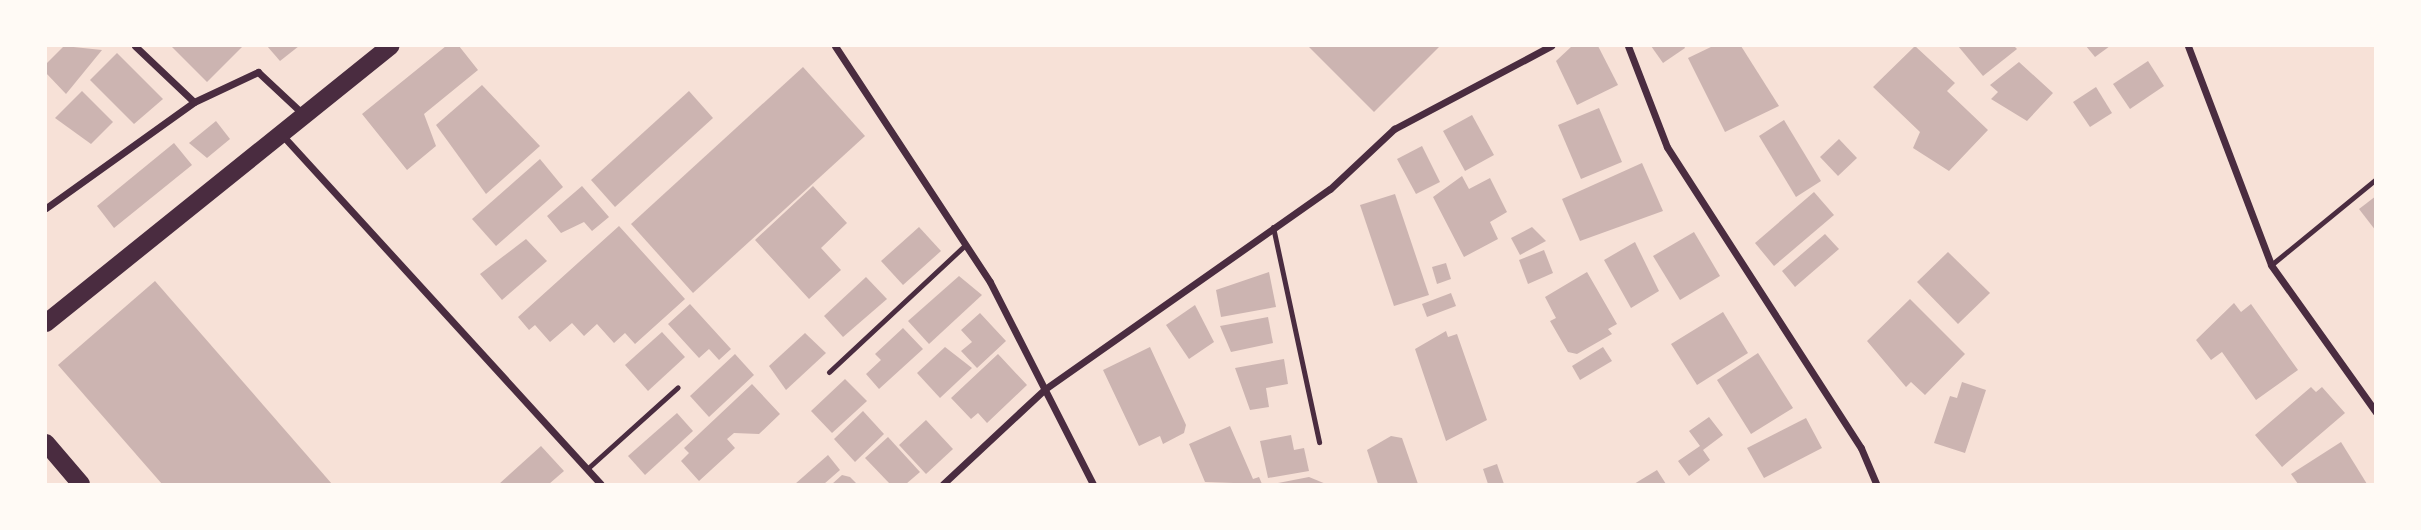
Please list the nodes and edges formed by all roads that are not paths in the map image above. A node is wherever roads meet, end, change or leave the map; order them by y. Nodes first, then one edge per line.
1 (135, 46) edge
2 (391, 46) edge
3 (835, 46) edge
4 (1550, 46) edge
5 (1628, 46) edge
6 (2188, 46) edge
7 (194, 102) junction
8 (304, 115) junction
9 (280, 134) junction
10 (2375, 179) edge
11 (46, 208) edge
12 (1273, 227) junction
13 (965, 244) junction
14 (2271, 265) junction
15 (46, 323) edge
16 (829, 372) dead end
17 (677, 387) dead end
18 (1045, 389) junction
19 (2375, 412) edge
20 (1319, 442) dead end
21 (46, 443) edge
22 (587, 470) junction
23 (81, 485) edge
24 (601, 485) edge
25 (943, 485) edge
26 (1093, 485) edge
27 (1876, 485) edge

1 - 7 street
2 - 8 main road
3 - 13 street
4 - 12 street
5 - 27 street
6 - 14 street
7 - 8 street
7 - 11 street
8 - 9 main road
9 - 15 main road
9 - 22 street
10 - 14 lane
12 - 18 street
12 - 20 lane
13 - 16 lane
13 - 18 street
14 - 19 street
17 - 22 lane
18 - 25 street
18 - 26 street
21 - 23 main road
22 - 24 street

